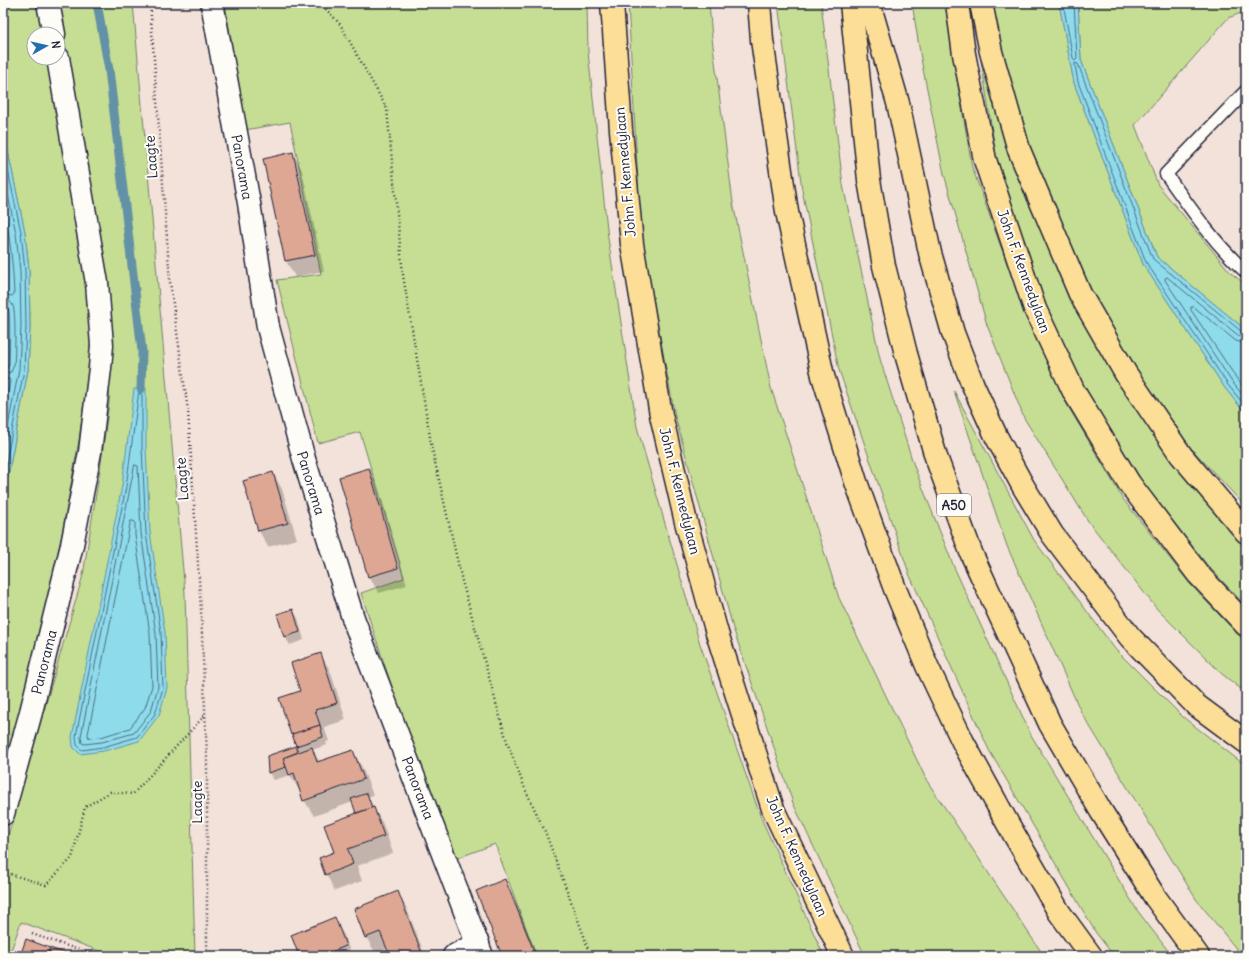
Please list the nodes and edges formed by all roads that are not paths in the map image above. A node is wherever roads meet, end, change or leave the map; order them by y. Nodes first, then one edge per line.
1 (48, 3) edge
2 (212, 3) edge
3 (612, 3) edge
4 (759, 3) edge
5 (851, 3) edge
6 (869, 3) edge
7 (957, 3) edge
8 (982, 3) edge
9 (52, 26) edge
10 (59, 66) edge
11 (1246, 91) edge
12 (1246, 272) edge
13 (1246, 532) edge
14 (1246, 625) edge
15 (1246, 742) edge
16 (3, 814) edge
17 (480, 950) edge
18 (454, 956) edge
19 (843, 956) edge
20 (1091, 956) edge
21 (1198, 956) edge

1 - 9 street
2 - 17 street, Panorama
3 - 19 highway, John F. Kennedylaan
4 - 20 highway
5 - 21 highway, A50
6 - 15 highway
7 - 14 highway, John F. Kennedylaan
8 - 13 highway
10 - 16 street, Panorama
11 - 12 lane
17 - 18 street, Panorama

